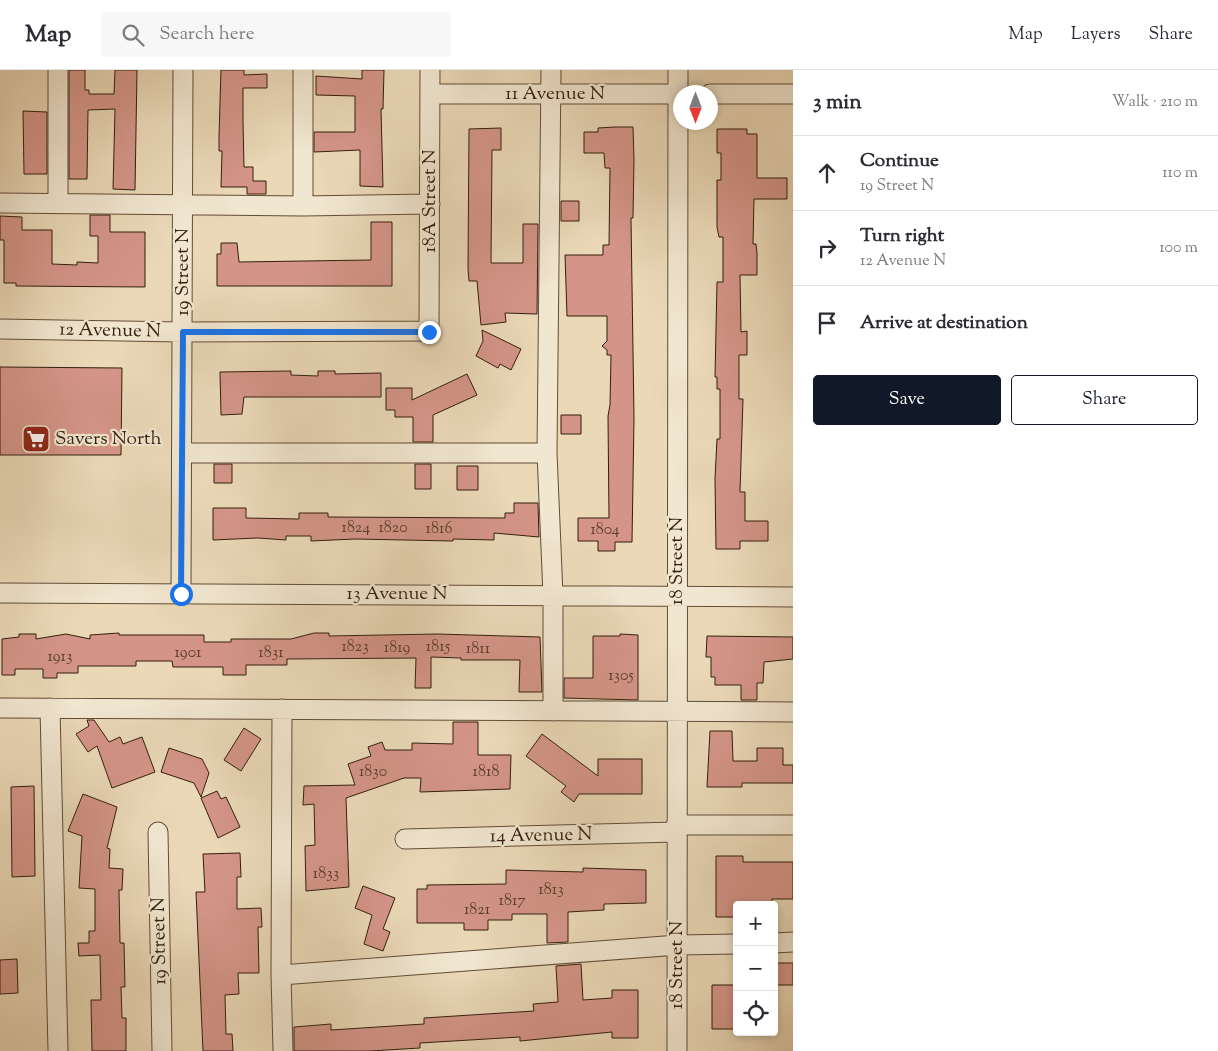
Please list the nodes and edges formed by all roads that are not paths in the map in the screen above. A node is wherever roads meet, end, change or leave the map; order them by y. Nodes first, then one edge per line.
1 (58, 70) edge
2 (184, 70) edge
3 (303, 70) edge
4 (430, 70) edge
5 (551, 70) edge
6 (678, 70) edge
7 (679, 85) edge
8 (430, 94) junction
9 (550, 94) junction
10 (673, 94) edge
11 (718, 94) edge
12 (793, 94) edge
13 (679, 130) edge
14 (0, 203) edge
15 (58, 204) junction
16 (430, 204) junction
17 (183, 205) junction
18 (303, 206) junction
19 (0, 329) edge
20 (183, 332) junction
21 (429, 332) joint
22 (182, 453) junction
23 (547, 453) junction
24 (0, 593) edge
25 (181, 594) junction
26 (553, 594) junction
27 (677, 594) junction
28 (793, 597) edge
29 (0, 708) edge
30 (50, 708) junction
31 (282, 709) junction
32 (553, 711) junction
33 (793, 712) edge
34 (677, 713) junction
35 (793, 825) edge
36 (676, 829) junction
37 (158, 832) dead end
38 (405, 839) dead end
39 (793, 942) edge
40 (778, 943) edge
41 (733, 944) edge
42 (678, 946) junction
43 (281, 975) junction
44 (58, 1051) edge
45 (162, 1051) edge
46 (283, 1051) edge
47 (677, 1051) edge

1 - 15 street
2 - 17 street, 19 Street N
3 - 18 street
4 - 8 street, 18A Street N
5 - 9 street
6 - 7 street, 18 Street N
8 - 9 street, 11 Avenue N
8 - 16 street, 18A Street N
9 - 10 street, 11 Avenue N
9 - 23 street
11 - 12 street
13 - 27 street, 18 Street N
14 - 15 street
15 - 17 street
16 - 18 street
16 - 21 street, 18A Street N
17 - 18 street
17 - 20 street, 19 Street N
19 - 20 street, 12 Avenue N
20 - 21 street, 12 Avenue N
20 - 22 street, 19 Street N
22 - 23 street
22 - 25 street, 19 Street N
23 - 26 street
24 - 25 street, 13 Avenue N
25 - 26 street, 13 Avenue N
26 - 27 street, 13 Avenue N
26 - 32 street
27 - 28 street, 13 Avenue N
27 - 34 street, 18 Street N
29 - 30 street
30 - 31 street
30 - 44 street
31 - 32 street
31 - 43 street
32 - 34 street
33 - 34 street
34 - 36 street, 18 Street N
35 - 36 street, 14 Avenue N
36 - 38 street, 14 Avenue N
36 - 42 street, 18 Street N
37 - 45 street, 19 Street N
39 - 40 street
41 - 42 street
42 - 43 street
42 - 47 street, 18 Street N
43 - 46 street

